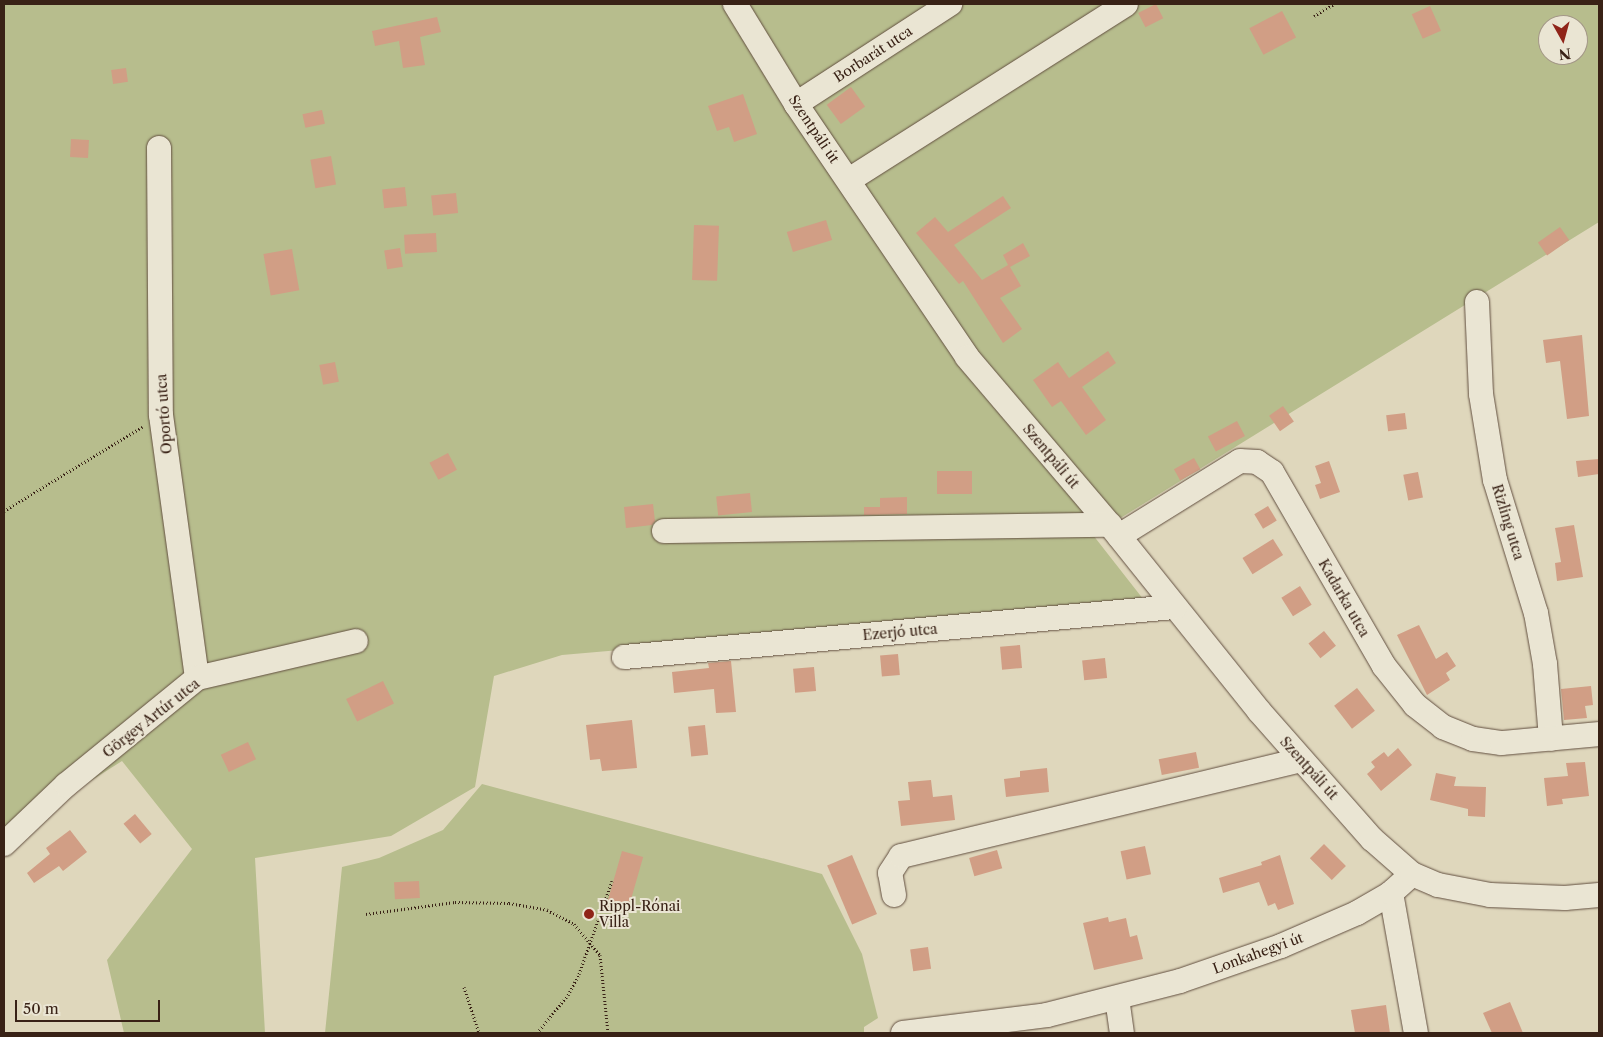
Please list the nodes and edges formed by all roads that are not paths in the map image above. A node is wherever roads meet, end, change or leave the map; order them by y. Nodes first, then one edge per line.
1 (735, 4) edge
2 (950, 4) edge
3 (1126, 4) edge
4 (796, 104) junction
5 (159, 148) dead end
6 (849, 180) junction
7 (1477, 302) dead end
8 (1115, 530) junction
9 (664, 531) dead end
10 (1175, 608) junction
11 (356, 641) dead end
12 (624, 657) dead end
13 (197, 678) junction
14 (1599, 734) edge
15 (1551, 739) junction
16 (1300, 760) junction
17 (4, 844) edge
18 (1412, 874) junction
19 (1391, 893) junction
20 (894, 895) dead end
21 (1599, 895) edge
22 (1117, 998) junction
23 (903, 1033) edge
24 (1122, 1033) edge
25 (1416, 1033) edge

1 - 4 street, Szentpáli út
2 - 4 street, Borbarát utca
3 - 6 street
4 - 6 street, Szentpáli út
5 - 13 street, Oportó utca
6 - 8 street, Szentpáli út
7 - 15 street, Rizling utca
8 - 9 street
8 - 10 street, Szentpáli út
8 - 15 street, Kadarka utca
10 - 12 street, Ezerjó utca
10 - 16 street, Szentpáli út
11 - 13 street, Görgey Artúr utca
13 - 17 street, Görgey Artúr utca
14 - 15 street, Kadarka utca
16 - 18 street, Szentpáli út
16 - 20 street
18 - 19 street, Lonkahegyi út
18 - 21 street
19 - 22 street, Lonkahegyi út
19 - 25 street
22 - 23 street, Lonkahegyi út
22 - 24 street

